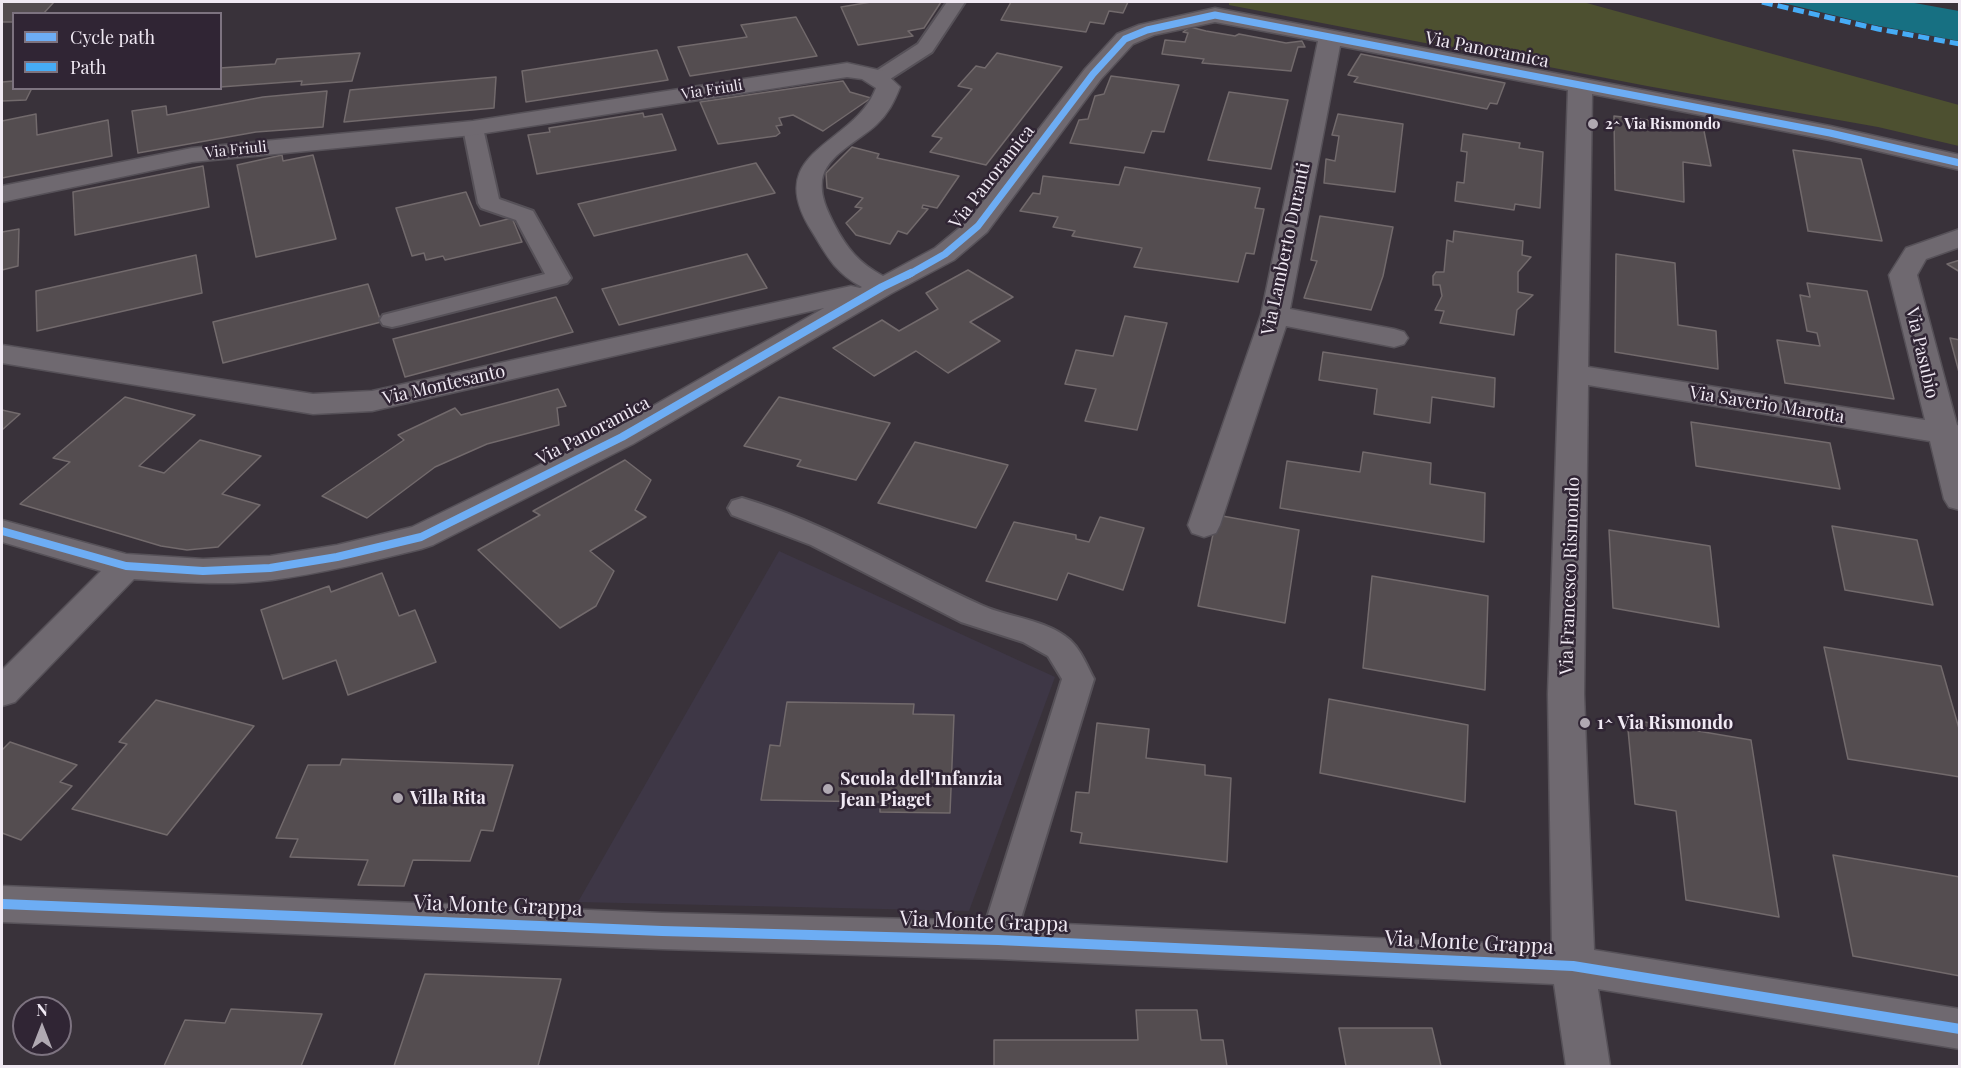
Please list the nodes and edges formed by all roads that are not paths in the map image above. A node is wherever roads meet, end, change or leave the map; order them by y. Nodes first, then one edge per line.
1 (956, 2) edge
2 (1330, 38) junction
3 (880, 77) junction
4 (1580, 85) junction
5 (473, 128) junction
6 (1959, 163) edge
7 (2, 194) edge
8 (1959, 237) edge
9 (882, 287) junction
10 (1275, 315) junction
11 (392, 320) dead end
12 (1394, 338) dead end
13 (2, 354) edge
14 (1575, 374) junction
15 (1950, 434) edge
16 (1959, 499) edge
17 (742, 508) dead end
18 (1204, 525) dead end
19 (2, 531) edge
20 (126, 566) junction
21 (2, 692) edge
22 (2, 904) edge
23 (998, 940) junction
24 (1573, 966) junction
25 (1959, 1029) edge
26 (1588, 1066) edge

1 - 3 lane
2 - 4 street, Via Panoramica
2 - 9 street, Via Panoramica
2 - 10 street, Via Lamberto Duranti
3 - 5 street, Via Friuli
3 - 9 street
4 - 6 street, Via Panoramica
4 - 14 street, Via Francesco Rismondo
5 - 7 street, Via Friuli
5 - 11 lane
8 - 15 street, Via Pasubio
9 - 13 street, Via Montesanto
9 - 20 street, Via Panoramica
10 - 12 street
10 - 18 street, Via Lamberto Duranti
14 - 15 street, Via Saverio Marotta
14 - 24 street, Via Francesco Rismondo
15 - 16 street, Via Pasubio
17 - 23 lane, Via Monte Grappa
19 - 20 street, Via Panoramica
20 - 21 street
22 - 23 street, Via Monte Grappa
23 - 24 street, Via Monte Grappa
24 - 25 street, Via Monte Grappa
24 - 26 street, Via Francesco Rismondo

